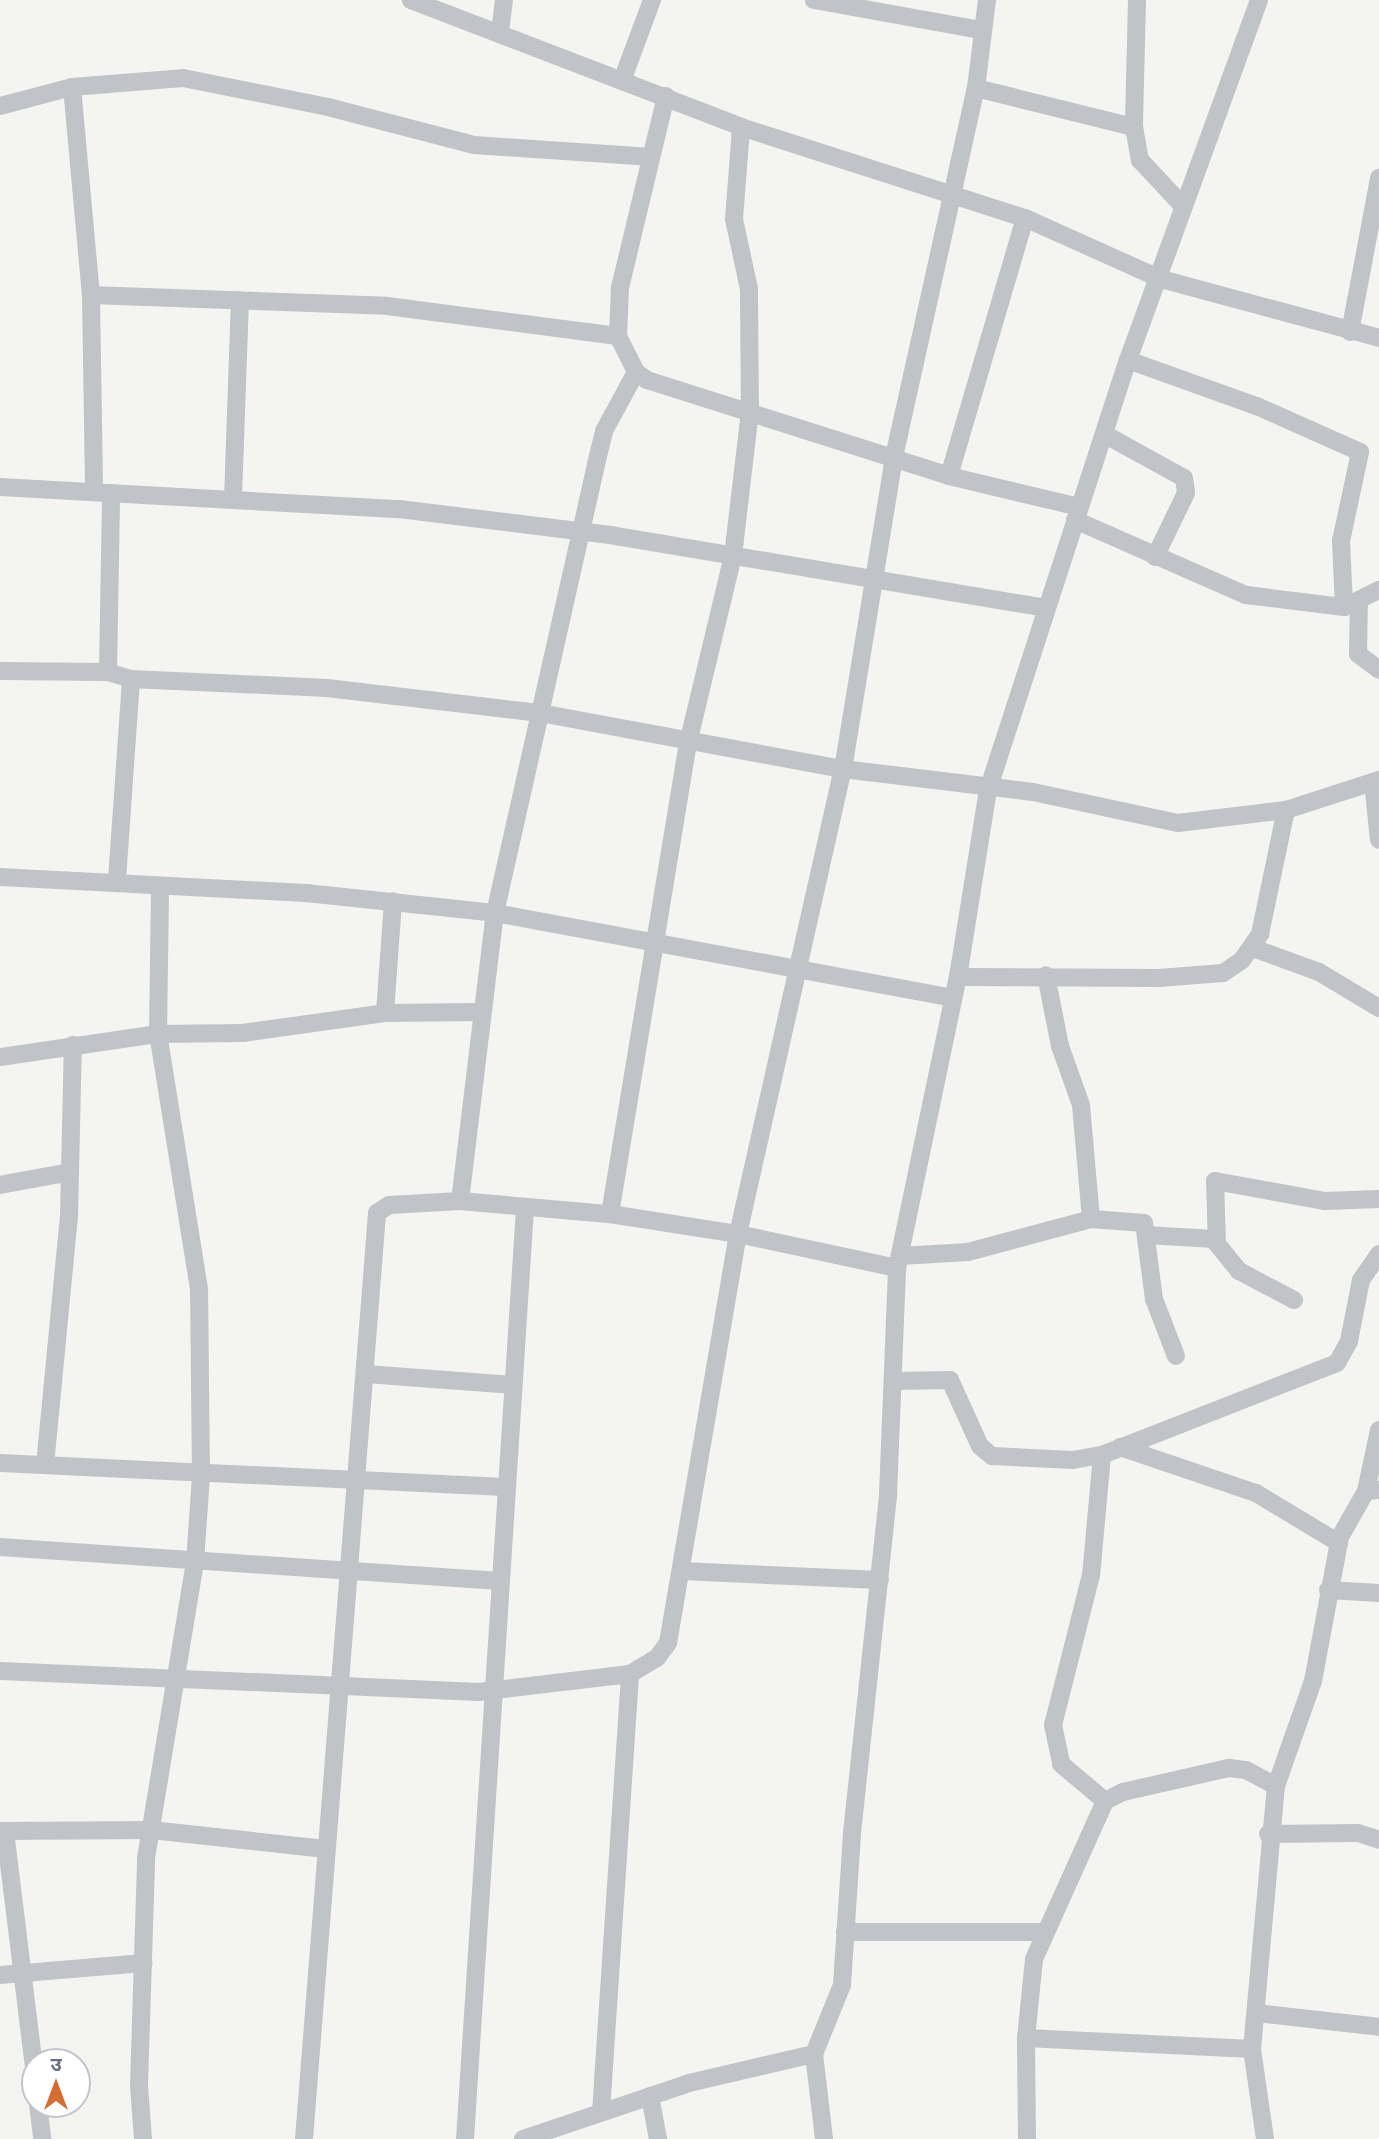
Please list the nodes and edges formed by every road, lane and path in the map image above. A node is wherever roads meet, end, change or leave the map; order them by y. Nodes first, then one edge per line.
1 (411, 0) edge
2 (503, 0) edge
3 (652, 0) edge
4 (814, 0) edge
5 (987, 0) edge
6 (1137, 0) edge
7 (1259, 0) edge
8 (862, 6) edge
9 (981, 30) junction
10 (500, 32) junction
11 (623, 78) junction
12 (72, 87) junction
13 (976, 88) junction
14 (666, 96) junction
15 (0, 106) edge
16 (741, 127) junction
17 (1134, 127) junction
18 (648, 157) junction
19 (1379, 178) edge
20 (949, 191) junction
21 (1184, 206) junction
22 (1025, 218) junction
23 (1161, 279) junction
24 (91, 295) junction
25 (240, 300) junction
26 (1350, 332) junction
27 (618, 336) junction
28 (1379, 338) edge
29 (1128, 360) junction
30 (636, 372) junction
31 (750, 412) junction
32 (1104, 434) junction
33 (894, 457) junction
34 (949, 476) junction
35 (0, 487) edge
36 (103, 492) junction
37 (233, 499) junction
38 (1077, 513) junction
39 (584, 532) junction
40 (733, 556) junction
41 (1155, 558) junction
42 (873, 577) junction
43 (1379, 590) edge
44 (1352, 603) junction
45 (1046, 608) junction
46 (1379, 670) edge
47 (0, 671) edge
48 (108, 672) junction
49 (131, 680) junction
50 (540, 713) junction
51 (690, 739) junction
52 (843, 769) junction
53 (1376, 781) edge
54 (988, 790) junction
55 (1286, 810) junction
56 (1379, 840) edge
57 (0, 877) edge
58 (117, 880) junction
59 (160, 887) junction
60 (393, 901) junction
61 (495, 913) junction
62 (652, 946) junction
63 (1252, 948) junction
64 (800, 968) junction
65 (1046, 975) junction
66 (958, 977) junction
67 (952, 998) junction
68 (1379, 1008) edge
69 (480, 1012) junction
70 (385, 1013) junction
71 (158, 1034) junction
72 (73, 1045) junction
73 (0, 1057) edge
74 (70, 1172) junction
75 (0, 1185) edge
76 (1379, 1199) edge
77 (460, 1201) junction
78 (525, 1208) junction
79 (610, 1214) junction
80 (1091, 1219) junction
81 (738, 1234) junction
82 (1146, 1235) junction
83 (1215, 1239) junction
84 (1379, 1254) edge
85 (899, 1262) junction
86 (1294, 1300) dead end
87 (1176, 1356) dead end
88 (366, 1374) junction
89 (894, 1381) junction
90 (512, 1385) junction
91 (1379, 1430) edge
92 (1120, 1447) junction
93 (1102, 1455) junction
94 (0, 1463) edge
95 (45, 1465) junction
96 (201, 1476) junction
97 (356, 1482) junction
98 (504, 1487) junction
99 (1372, 1490) edge
100 (1339, 1543) junction
101 (0, 1547) edge
102 (195, 1562) junction
103 (681, 1572) junction
104 (350, 1574) junction
105 (880, 1580) junction
106 (500, 1581) junction
107 (1328, 1590) junction
108 (1379, 1593) edge
109 (0, 1671) edge
110 (630, 1674) junction
111 (173, 1682) junction
112 (341, 1688) junction
113 (496, 1690) junction
114 (1276, 1786) junction
115 (1105, 1801) junction
116 (150, 1829) junction
117 (2, 1831) edge
118 (1268, 1835) junction
119 (1379, 1840) edge
120 (326, 1849) junction
121 (845, 1932) junction
122 (1044, 1932) junction
123 (143, 1963) junction
124 (23, 1972) junction
125 (0, 1975) edge
126 (1256, 2013) junction
127 (1379, 2027) edge
128 (1026, 2038) junction
129 (32, 2048) edge
130 (1252, 2049) junction
131 (814, 2054) junction
132 (650, 2096) junction
133 (601, 2112) junction
134 (40, 2118) edge
135 (42, 2139) edge
136 (143, 2139) edge
137 (304, 2139) edge
138 (465, 2139) edge
139 (523, 2139) edge
140 (658, 2139) edge
141 (824, 2139) edge
142 (1027, 2139) edge
143 (1265, 2139) edge

1 - 10 street
2 - 10 street
3 - 11 street
4 - 8 street
5 - 9 street
6 - 17 street
7 - 21 street
8 - 9 street
9 - 13 street
10 - 11 street
11 - 14 street
12 - 15 street
12 - 18 street
12 - 24 street
13 - 17 street
13 - 20 street
14 - 16 street
14 - 18 street
16 - 20 street
16 - 31 street
17 - 21 street
18 - 27 street
19 - 26 street
20 - 22 street
20 - 33 street
21 - 23 street
22 - 23 street
22 - 34 street
23 - 26 street
23 - 29 street
24 - 25 street
24 - 36 street
25 - 27 street
25 - 37 street
26 - 28 street
27 - 30 street
29 - 32 street
29 - 44 street
30 - 31 street
30 - 39 street
31 - 33 street
31 - 40 street
32 - 38 street
32 - 41 street
33 - 34 street
33 - 42 street
34 - 38 street
35 - 36 street
36 - 37 street
36 - 48 street
37 - 39 street
38 - 41 street
38 - 45 street
39 - 40 street
39 - 50 street
40 - 42 street
40 - 51 street
41 - 44 street
42 - 45 street
42 - 52 street
43 - 44 street
44 - 46 street
45 - 54 street
47 - 48 street
48 - 49 street
49 - 50 street
49 - 58 street
50 - 51 street
50 - 61 street
51 - 52 street
51 - 62 street
52 - 54 street
52 - 64 street
53 - 55 street
53 - 56 street
54 - 55 street
54 - 66 street
55 - 63 street
57 - 58 street
58 - 59 street
59 - 60 street
59 - 71 street
60 - 61 street
60 - 70 street
61 - 62 street
61 - 69 street
62 - 64 street
62 - 79 street
63 - 65 street
63 - 68 street
64 - 67 street
64 - 81 street
65 - 66 street
65 - 80 street
66 - 67 street
67 - 85 street
69 - 70 street
69 - 77 street
70 - 71 street
71 - 72 street
71 - 96 street
72 - 73 street
72 - 74 street
74 - 75 street
74 - 95 street
76 - 83 street
77 - 78 street
77 - 88 street
78 - 79 street
78 - 90 street
79 - 81 street
80 - 82 street
80 - 85 street
81 - 85 street
81 - 103 street
82 - 83 street
82 - 87 street
83 - 86 street
84 - 92 street
85 - 89 street
88 - 90 street
88 - 97 street
89 - 93 street
89 - 105 street
90 - 98 street
91 - 99 street
92 - 93 street
92 - 100 street
93 - 115 street
94 - 95 street
95 - 96 street
96 - 97 street
96 - 102 street
97 - 98 street
97 - 104 street
98 - 106 street
99 - 100 street
100 - 107 street
101 - 102 street
102 - 104 street
102 - 111 street
103 - 105 street
103 - 110 street
104 - 106 street
104 - 112 street
105 - 121 street
106 - 113 street
107 - 108 street
107 - 114 street
109 - 111 street
110 - 113 street
110 - 133 street
111 - 112 street
111 - 116 street
112 - 113 street
112 - 120 street
113 - 138 street
114 - 115 street
114 - 118 street
115 - 122 street
116 - 117 street
116 - 120 street
116 - 123 street
117 - 124 street
118 - 119 street
118 - 126 street
120 - 137 street
121 - 122 street
121 - 131 street
122 - 128 street
123 - 124 street
123 - 136 street
124 - 125 street
124 - 129 street
126 - 127 street
126 - 130 street
128 - 130 street
128 - 142 street
130 - 143 street
131 - 132 street
131 - 141 street
132 - 133 street
132 - 140 street
133 - 139 street
134 - 135 street

